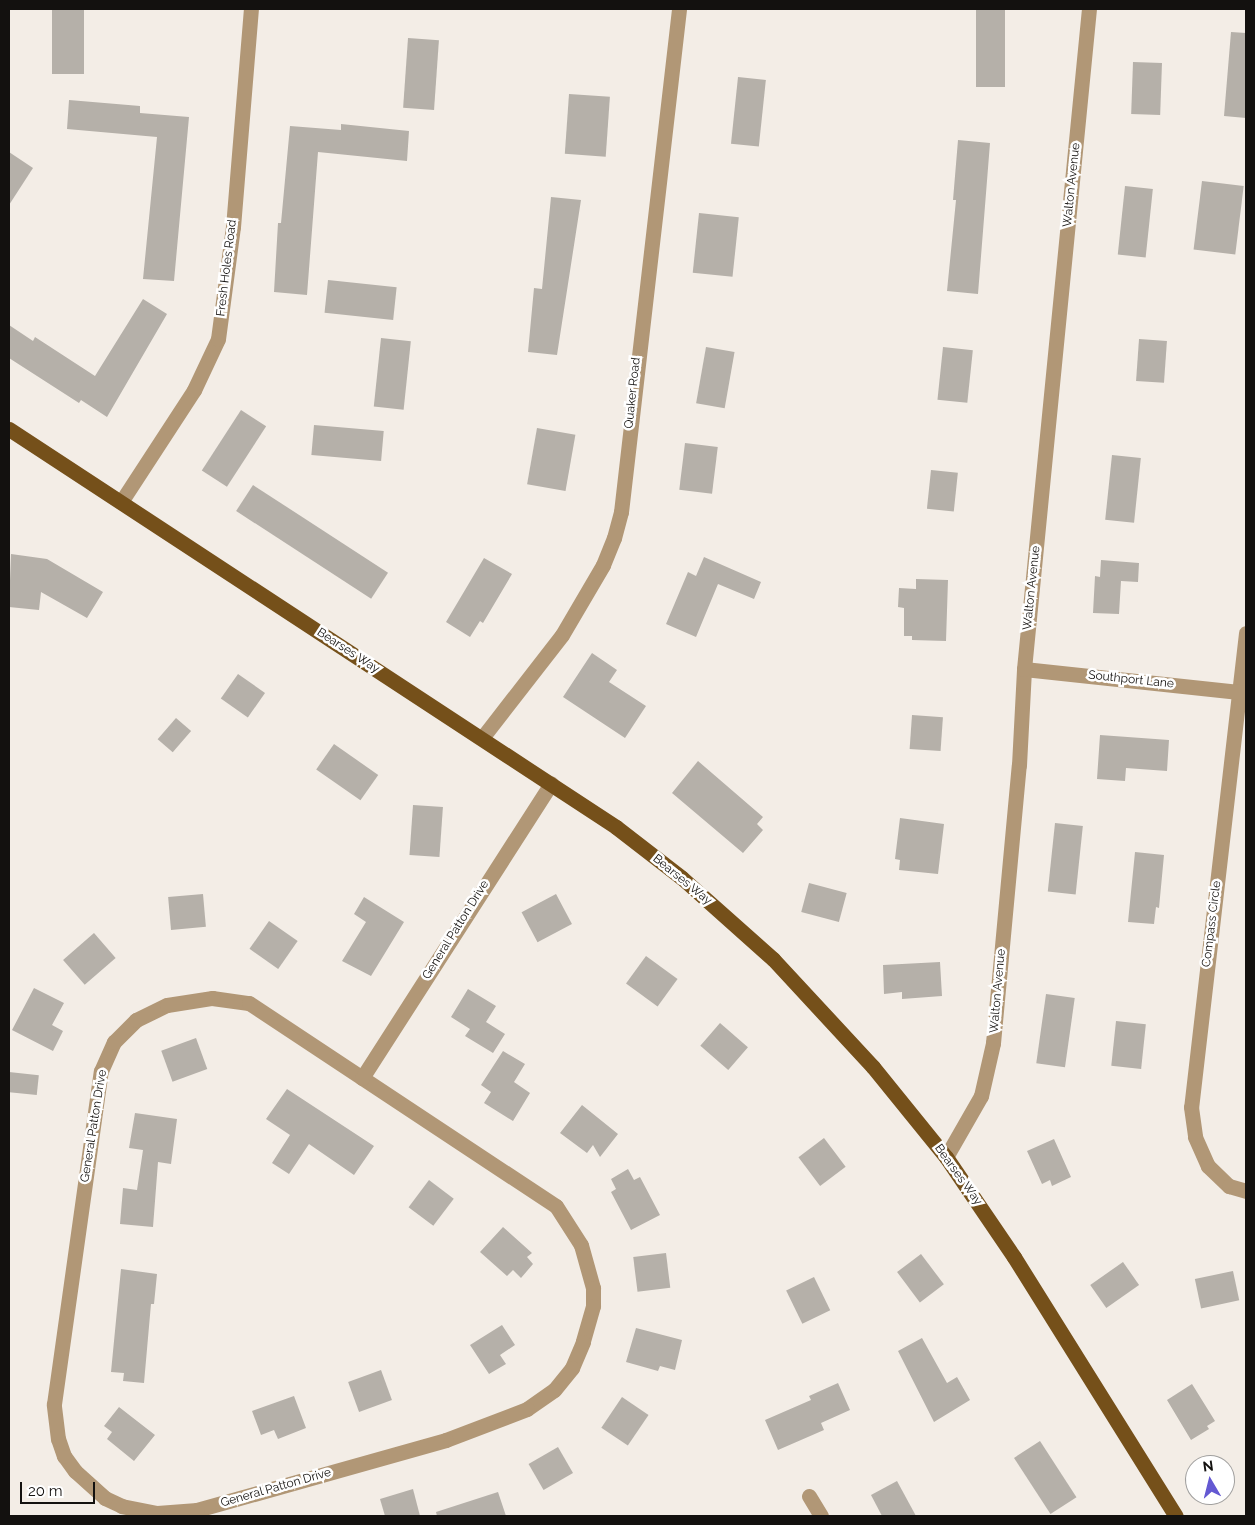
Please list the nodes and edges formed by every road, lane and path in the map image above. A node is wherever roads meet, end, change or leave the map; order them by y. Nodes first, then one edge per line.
1 (251, 9) edge
2 (678, 9) edge
3 (1089, 9) edge
4 (9, 429) edge
5 (122, 502) junction
6 (1246, 633) edge
7 (1024, 669) junction
8 (1239, 692) junction
9 (482, 738) junction
10 (551, 784) junction
11 (362, 1078) junction
12 (946, 1157) junction
13 (1246, 1191) edge
14 (809, 1496) dead end
15 (821, 1516) edge
16 (1176, 1516) edge

1 - 5 street, Fresh Holes Road
2 - 9 street, Quaker Road
3 - 7 street, Walton Avenue
4 - 5 main road, Bearses Way
5 - 9 main road, Bearses Way
6 - 8 street, Compass Circle
7 - 8 street, Southport Lane
7 - 12 street, Walton Avenue
8 - 13 street, Compass Circle
9 - 10 main road, Bearses Way
10 - 11 street, General Patton Drive
10 - 12 main road, Bearses Way
11 - 11 street, General Patton Drive
12 - 16 main road, Bearses Way
14 - 15 street

